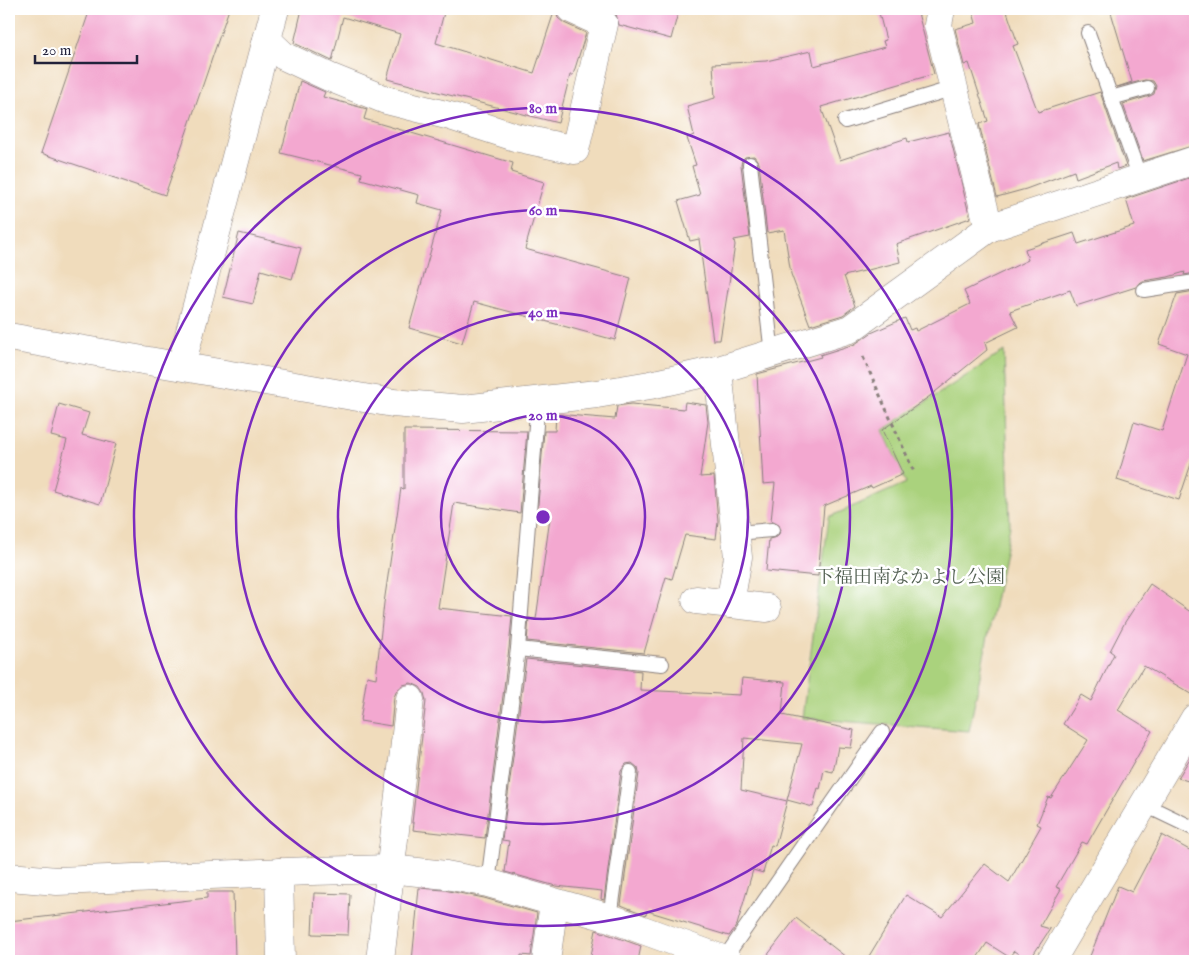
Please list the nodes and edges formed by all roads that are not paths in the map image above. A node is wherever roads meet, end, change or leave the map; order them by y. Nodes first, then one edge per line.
1 (275, 9) edge
2 (571, 9) edge
3 (941, 9) edge
4 (1088, 33) dead end
5 (267, 40) junction
6 (954, 88) junction
7 (1147, 88) dead end
8 (1111, 98) junction
9 (845, 121) dead end
10 (1195, 160) edge
11 (750, 164) dead end
12 (1140, 178) junction
13 (990, 228) junction
14 (1195, 282) edge
15 (1144, 290) dead end
16 (9, 337) edge
17 (772, 354) junction
18 (181, 366) junction
19 (718, 370) junction
20 (538, 400) junction
21 (772, 530) dead end
22 (736, 533) junction
23 (696, 600) dead end
24 (730, 604) junction
25 (767, 608) dead end
26 (518, 649) junction
27 (662, 664) dead end
28 (410, 699) dead end
29 (1195, 718) edge
30 (882, 732) dead end
31 (630, 772) dead end
32 (1143, 804) junction
33 (1195, 829) edge
34 (390, 869) junction
35 (279, 872) junction
36 (9, 877) edge
37 (488, 884) junction
38 (554, 902) junction
39 (610, 918) junction
40 (726, 960) edge
41 (281, 961) edge
42 (380, 961) edge
43 (546, 961) edge
44 (1050, 961) edge

1 - 5 street
2 - 5 street
3 - 6 street
4 - 8 lane
5 - 18 street
6 - 9 lane
6 - 13 street
7 - 8 lane
8 - 12 lane
10 - 12 street
11 - 17 lane
12 - 13 street
13 - 17 street
14 - 15 lane
16 - 18 street
17 - 19 street
18 - 20 street
19 - 20 street
19 - 22 street
20 - 26 lane
21 - 22 lane
22 - 24 street
23 - 24 street
24 - 25 street
26 - 27 lane
26 - 37 lane
28 - 34 street
29 - 32 street
30 - 40 lane
31 - 39 lane
32 - 33 lane
32 - 44 street
34 - 35 street
34 - 37 street
34 - 42 street
35 - 36 street
35 - 41 street
37 - 38 street
38 - 39 street
38 - 43 street
39 - 40 street

